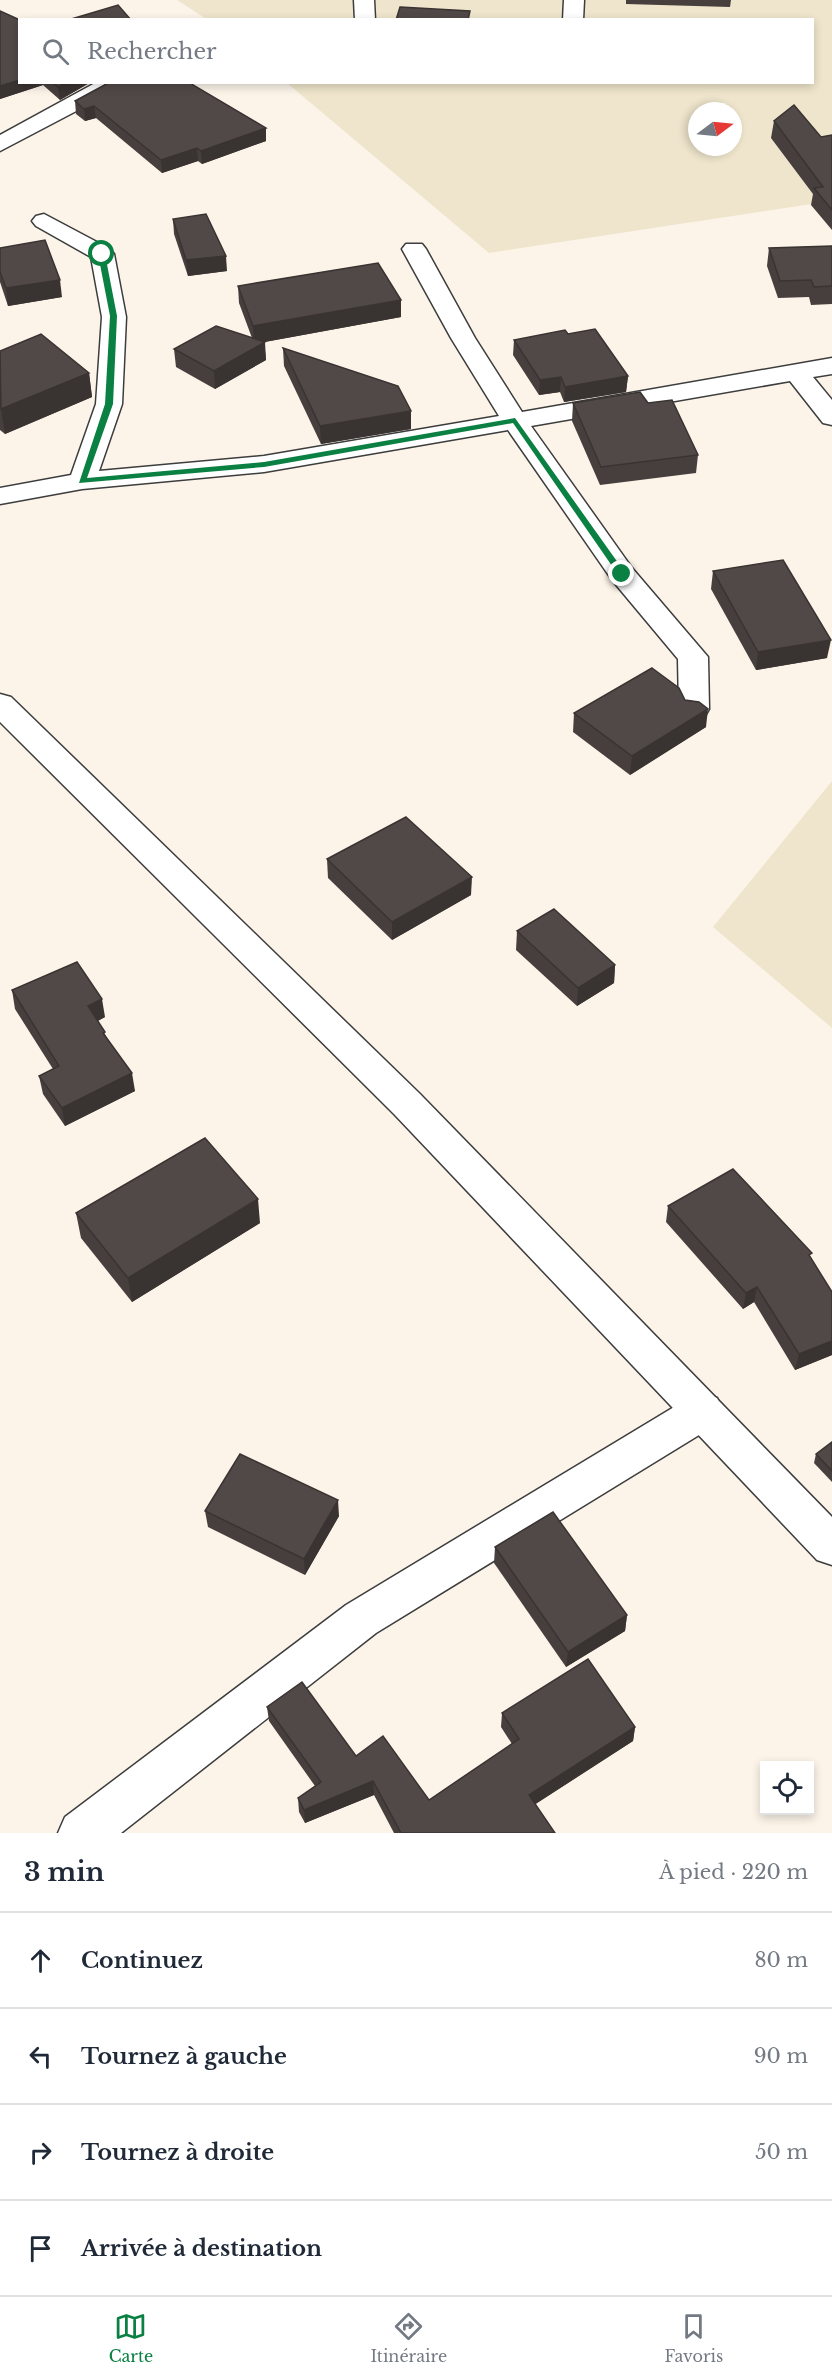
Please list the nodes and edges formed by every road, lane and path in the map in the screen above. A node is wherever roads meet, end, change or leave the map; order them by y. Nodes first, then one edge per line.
1 (364, 0) edge
2 (574, 0) edge
3 (364, 18) edge
4 (573, 18) edge
5 (110, 84) edge
6 (0, 144) edge
7 (44, 221) dead end
8 (414, 249) dead end
9 (832, 366) edge
10 (796, 372) junction
11 (832, 417) edge
12 (515, 421) junction
13 (82, 481) junction
14 (0, 496) edge
15 (0, 704) edge
16 (694, 709) edge
17 (703, 1411) junction
18 (832, 1546) edge
19 (81, 1833) edge

1 - 3 street
2 - 4 street
5 - 6 street
7 - 13 street
8 - 12 street
9 - 10 street
10 - 11 street
10 - 12 street
12 - 13 street
12 - 16 street
13 - 14 street
15 - 17 street
17 - 18 street
17 - 19 street

